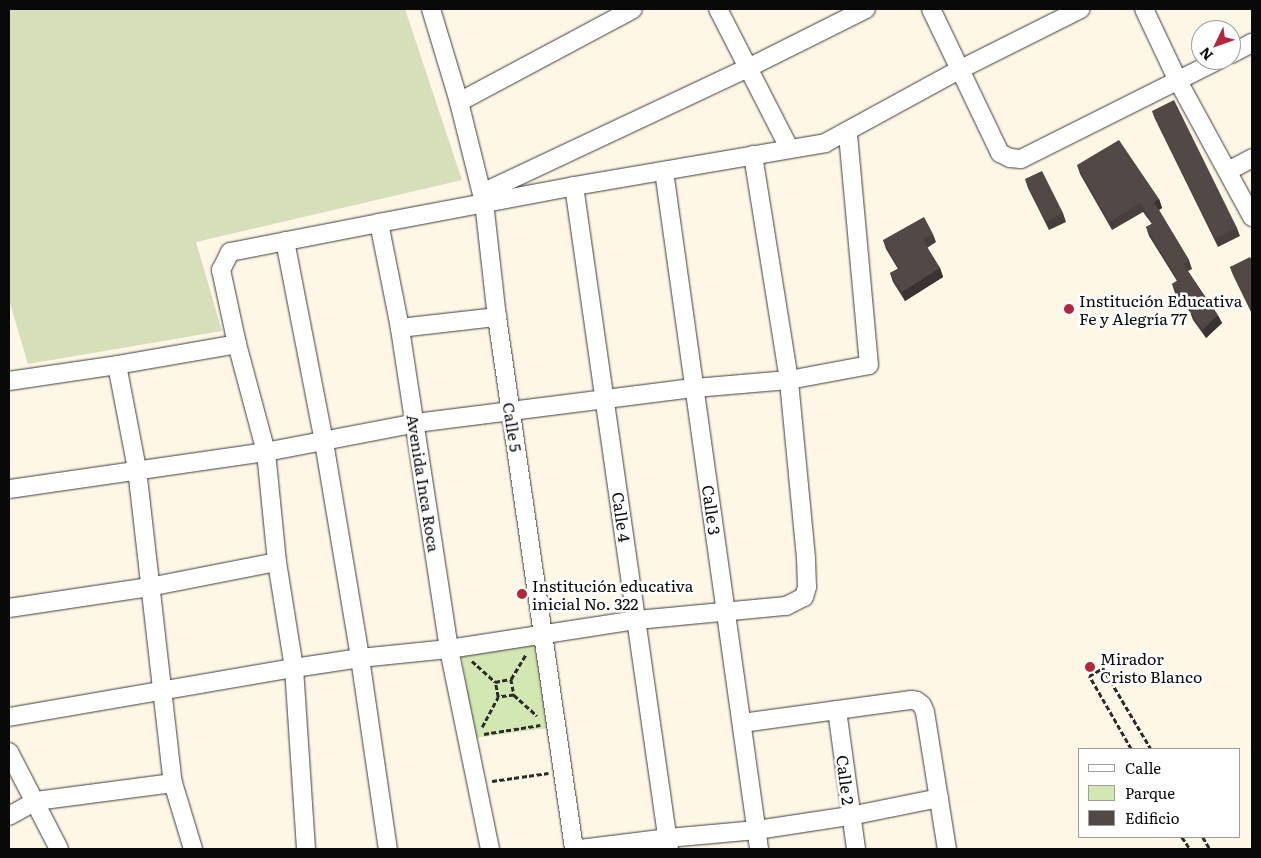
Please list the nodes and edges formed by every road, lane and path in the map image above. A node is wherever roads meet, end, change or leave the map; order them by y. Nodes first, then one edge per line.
1 (430, 9) edge
2 (633, 9) edge
3 (718, 9) edge
4 (866, 9) edge
5 (931, 9) edge
6 (1081, 9) edge
7 (1144, 9) edge
8 (748, 68) junction
9 (959, 70) junction
10 (1199, 70) edge
11 (1178, 81) junction
12 (459, 102) junction
13 (848, 132) junction
14 (789, 148) junction
15 (754, 155) junction
16 (1252, 158) edge
17 (664, 171) junction
18 (1228, 171) junction
19 (574, 186) junction
20 (483, 198) junction
21 (1252, 216) edge
22 (379, 223) junction
23 (285, 241) junction
24 (497, 317) junction
25 (400, 328) junction
26 (237, 344) junction
27 (117, 365) junction
28 (788, 380) junction
29 (9, 381) edge
30 (695, 388) junction
31 (605, 400) junction
32 (510, 412) junction
33 (416, 423) junction
34 (324, 442) junction
35 (266, 452) junction
36 (138, 469) junction
37 (9, 489) edge
38 (277, 562) junction
39 (150, 587) junction
40 (9, 608) edge
41 (726, 611) junction
42 (637, 620) junction
43 (544, 635) junction
44 (449, 649) junction
45 (528, 650) dead end
46 (360, 658) junction
47 (469, 659) dead end
48 (294, 668) junction
49 (511, 678) junction
50 (495, 682) junction
51 (164, 690) junction
52 (514, 695) junction
53 (498, 697) junction
54 (837, 710) junction
55 (9, 717) edge
56 (540, 718) dead end
57 (742, 723) junction
58 (546, 724) dead end
59 (482, 728) dead end
60 (477, 735) dead end
61 (1131, 748) edge
62 (1150, 748) edge
63 (9, 752) edge
64 (555, 772) dead end
65 (485, 782) dead end
66 (173, 783) junction
67 (939, 798) junction
68 (36, 801) junction
69 (9, 816) edge
70 (850, 816) junction
71 (756, 830) junction
72 (1183, 838) edge
73 (1204, 838) edge
74 (668, 843) edge
75 (59, 849) edge
76 (193, 849) edge
77 (306, 849) edge
78 (388, 849) edge
79 (490, 849) edge
80 (574, 849) edge
81 (580, 849) edge
82 (759, 849) edge
83 (856, 849) edge
84 (947, 849) edge
85 (1190, 849) edge
86 (1210, 849) edge

1 - 12 street, Calle 5
2 - 12 street
3 - 8 street
4 - 8 street
5 - 9 street
6 - 9 street
7 - 11 street
8 - 14 street
8 - 20 street
9 - 11 street
9 - 13 street
10 - 11 street
11 - 18 street
12 - 20 street, Calle 5
13 - 14 street
13 - 28 street
14 - 15 street
15 - 17 street
15 - 28 street
16 - 18 street
17 - 19 street
17 - 30 street, Calle 3
18 - 21 street
19 - 20 street
19 - 31 street, Calle 4
20 - 22 street
20 - 24 street, Calle 5
22 - 23 street
22 - 25 street, Avenida Inca Roca
23 - 26 street
23 - 34 street
24 - 25 street
24 - 32 street, Calle 5
25 - 33 street, Avenida Inca Roca
26 - 27 street
26 - 35 street
27 - 29 street
27 - 36 street
28 - 30 street
28 - 41 street
30 - 31 street
30 - 41 street, Calle 3
31 - 32 street
31 - 42 street, Calle 4
32 - 33 street
32 - 43 street, Calle 5
33 - 34 street
33 - 44 street, Avenida Inca Roca
34 - 35 street
34 - 46 street
35 - 36 street
35 - 38 street
36 - 37 street
36 - 39 street
38 - 39 street
38 - 48 street
39 - 40 street
39 - 51 street
41 - 42 street
41 - 57 street, Calle 3
42 - 43 street
42 - 74 street, Calle 4
43 - 44 street
43 - 80 street, Calle 5
44 - 46 street
44 - 79 street, Avenida Inca Roca
45 - 49 path
46 - 48 street
46 - 78 street
47 - 50 path
48 - 51 street
48 - 77 street
49 - 50 path
49 - 52 path
50 - 53 path
51 - 55 street
51 - 66 street
52 - 53 path
52 - 56 path
53 - 59 path
54 - 57 street
54 - 67 street
54 - 70 street, Calle 2
57 - 71 street, Calle 3
58 - 60 path
61 - 62 path
63 - 68 street
64 - 65 path
66 - 68 street
66 - 76 street
67 - 70 street
67 - 84 street
68 - 69 street
68 - 75 street
70 - 71 street
70 - 83 street, Calle 2
71 - 74 street
71 - 82 street, Calle 3
72 - 85 path
73 - 86 path
74 - 81 street

